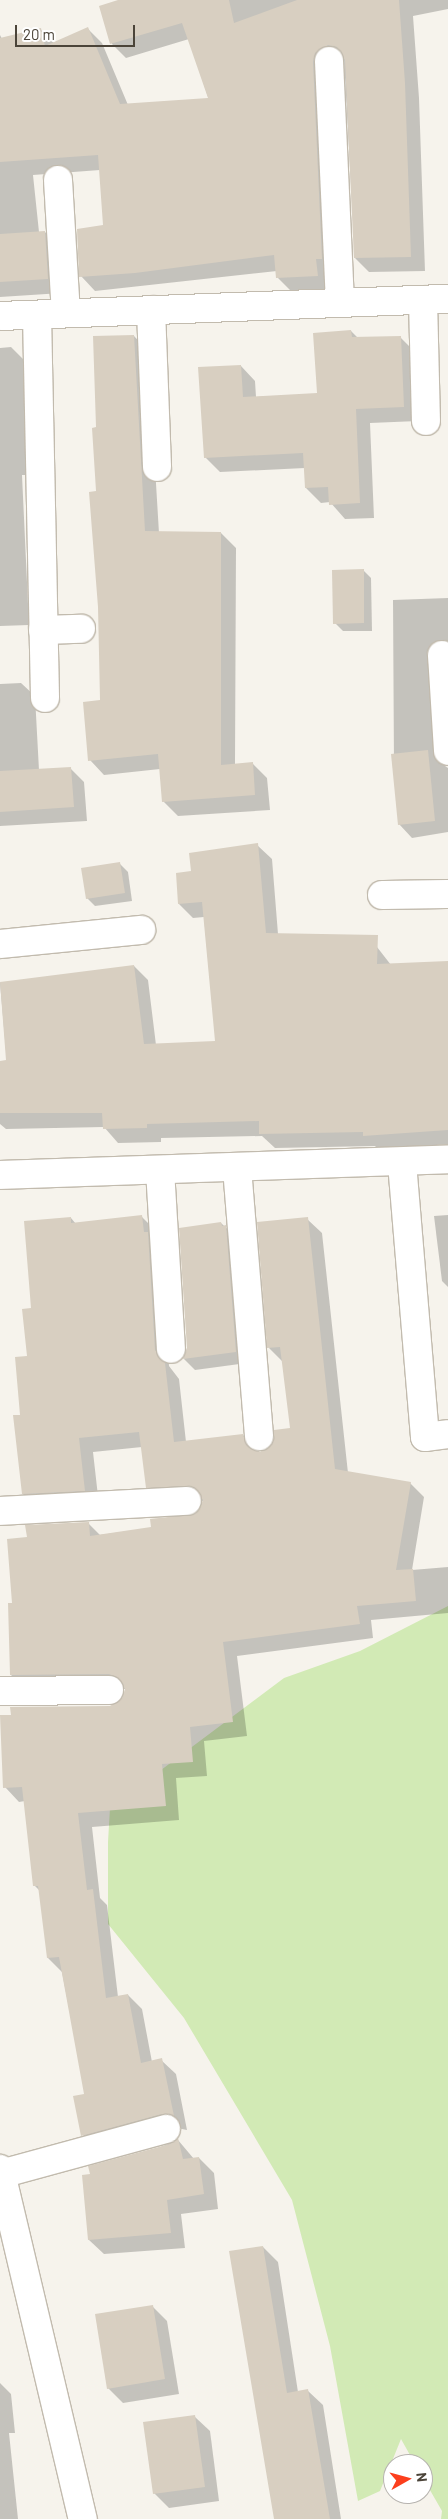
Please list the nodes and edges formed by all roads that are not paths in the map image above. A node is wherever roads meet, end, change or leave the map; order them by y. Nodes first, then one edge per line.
1 (329, 61) dead end
2 (58, 180) dead end
3 (435, 299) edge
4 (340, 302) junction
5 (150, 310) junction
6 (66, 313) junction
7 (37, 315) junction
8 (0, 316) edge
9 (426, 421) dead end
10 (157, 467) dead end
11 (81, 629) dead end
12 (43, 630) junction
13 (442, 655) dead end
14 (45, 698) dead end
15 (448, 752) edge
16 (448, 894) edge
17 (382, 895) dead end
18 (141, 930) dead end
19 (0, 944) edge
20 (448, 1160) edge
21 (402, 1163) junction
22 (237, 1168) junction
23 (160, 1170) junction
24 (0, 1176) edge
25 (171, 1349) dead end
26 (448, 1434) edge
27 (259, 1436) dead end
28 (187, 1501) dead end
29 (0, 1511) edge
30 (109, 1690) dead end
31 (0, 1692) edge
32 (166, 2129) dead end
33 (1, 2172) edge
34 (5, 2207) edge
35 (84, 2519) edge

1 - 4 street
2 - 6 street
3 - 4 street
3 - 9 street
4 - 5 street
5 - 6 street
5 - 10 street
6 - 7 street
7 - 8 street
7 - 12 street
11 - 12 street
12 - 14 street
13 - 15 street
16 - 17 street
18 - 19 street
20 - 21 street
21 - 22 street
21 - 26 street
22 - 23 street
22 - 27 street
23 - 24 street
23 - 25 street
28 - 29 street
30 - 31 street
32 - 33 street
33 - 34 street
34 - 35 street

